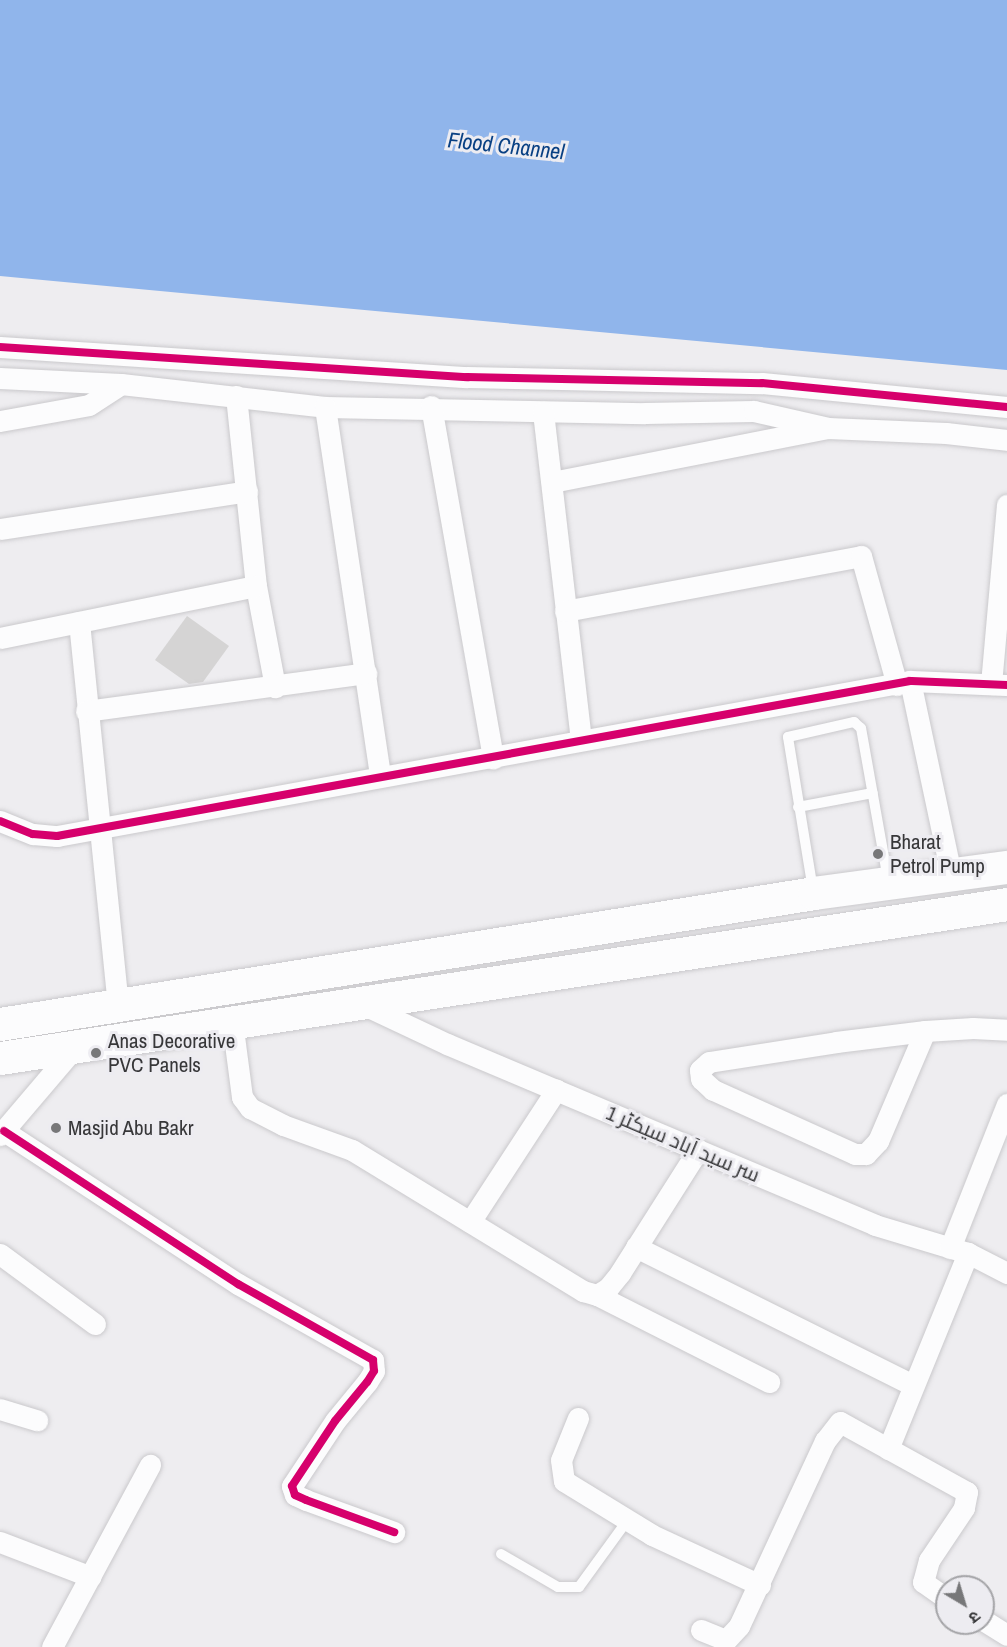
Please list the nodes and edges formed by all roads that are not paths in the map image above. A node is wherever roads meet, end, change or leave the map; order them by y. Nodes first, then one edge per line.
1 (0, 347) edge
2 (0, 378) edge
3 (121, 384) junction
4 (236, 396) junction
5 (431, 406) junction
6 (1007, 406) edge
7 (325, 407) junction
8 (543, 412) junction
9 (0, 421) edge
10 (828, 428) junction
11 (1007, 441) edge
12 (552, 482) junction
13 (247, 491) junction
14 (1007, 505) edge
15 (0, 529) edge
16 (256, 586) junction
17 (566, 611) junction
18 (79, 622) junction
19 (0, 638) edge
20 (366, 673) junction
21 (903, 683) junction
22 (999, 685) edge
23 (276, 687) junction
24 (86, 711) junction
25 (581, 740) junction
26 (493, 759) junction
27 (380, 776) junction
28 (873, 793) junction
29 (798, 807) junction
30 (0, 821) edge
31 (98, 829) junction
32 (1007, 867) edge
33 (951, 874) junction
34 (889, 883) junction
35 (814, 893) junction
36 (1007, 904) edge
37 (362, 1004) junction
38 (118, 1005) junction
39 (232, 1021) junction
40 (0, 1023) edge
41 (1007, 1030) edge
42 (925, 1031) junction
43 (75, 1047) junction
44 (0, 1058) edge
45 (556, 1090) junction
46 (1007, 1104) edge
47 (2, 1133) edge
48 (999, 1143) edge
49 (698, 1150) junction
50 (470, 1222) junction
51 (636, 1247) junction
52 (959, 1251) junction
53 (0, 1254) edge
54 (1002, 1268) edge
55 (597, 1295) junction
56 (95, 1324) dead end
57 (769, 1382) dead end
58 (911, 1384) junction
59 (0, 1409) edge
60 (578, 1418) dead end
61 (37, 1420) dead end
62 (888, 1449) junction
63 (150, 1465) dead end
64 (627, 1521) junction
65 (394, 1532) dead end
66 (0, 1542) edge
67 (501, 1554) dead end
68 (91, 1577) junction
69 (760, 1585) junction
70 (935, 1590) edge
71 (701, 1630) dead end
72 (52, 1647) edge

1 - 6 street
2 - 3 street
3 - 4 street
3 - 9 street
4 - 7 street
4 - 13 street
5 - 7 street
5 - 8 street
5 - 26 street
7 - 20 street
8 - 10 street
8 - 12 street
10 - 11 street
10 - 12 street
12 - 17 street
13 - 15 street
13 - 16 street
14 - 22 street
16 - 18 street
16 - 23 street
17 - 21 street
17 - 25 street
18 - 19 street
18 - 24 street
20 - 23 street
20 - 27 street
21 - 22 street
21 - 25 street
21 - 33 street
23 - 24 street
24 - 31 street
25 - 26 street
26 - 27 street
27 - 31 street
28 - 29 lane
28 - 29 lane
28 - 34 lane
29 - 35 lane
30 - 31 street
31 - 38 street
32 - 33 highway
33 - 34 highway
34 - 35 highway
35 - 38 highway
36 - 37 highway
37 - 39 highway
37 - 45 street, سر سید آباد سیکٹر 1
38 - 40 highway
39 - 43 highway
39 - 50 street
41 - 42 street
42 - 42 street
43 - 44 highway
43 - 47 street
45 - 49 street, سر سید آباد سیکٹر 1
45 - 50 street
46 - 48 street
47 - 65 street
48 - 52 street
49 - 51 street
49 - 52 street, سر سید آباد سیکٹر 1
50 - 55 street
51 - 55 street
51 - 58 street
52 - 54 street, سر سید آباد سیکٹر 1
52 - 58 street
53 - 56 street
55 - 57 street
58 - 62 street
59 - 61 street
60 - 64 street
62 - 69 street
62 - 70 street
63 - 68 street
64 - 67 lane
64 - 69 street
66 - 68 street
68 - 72 street
69 - 71 street

